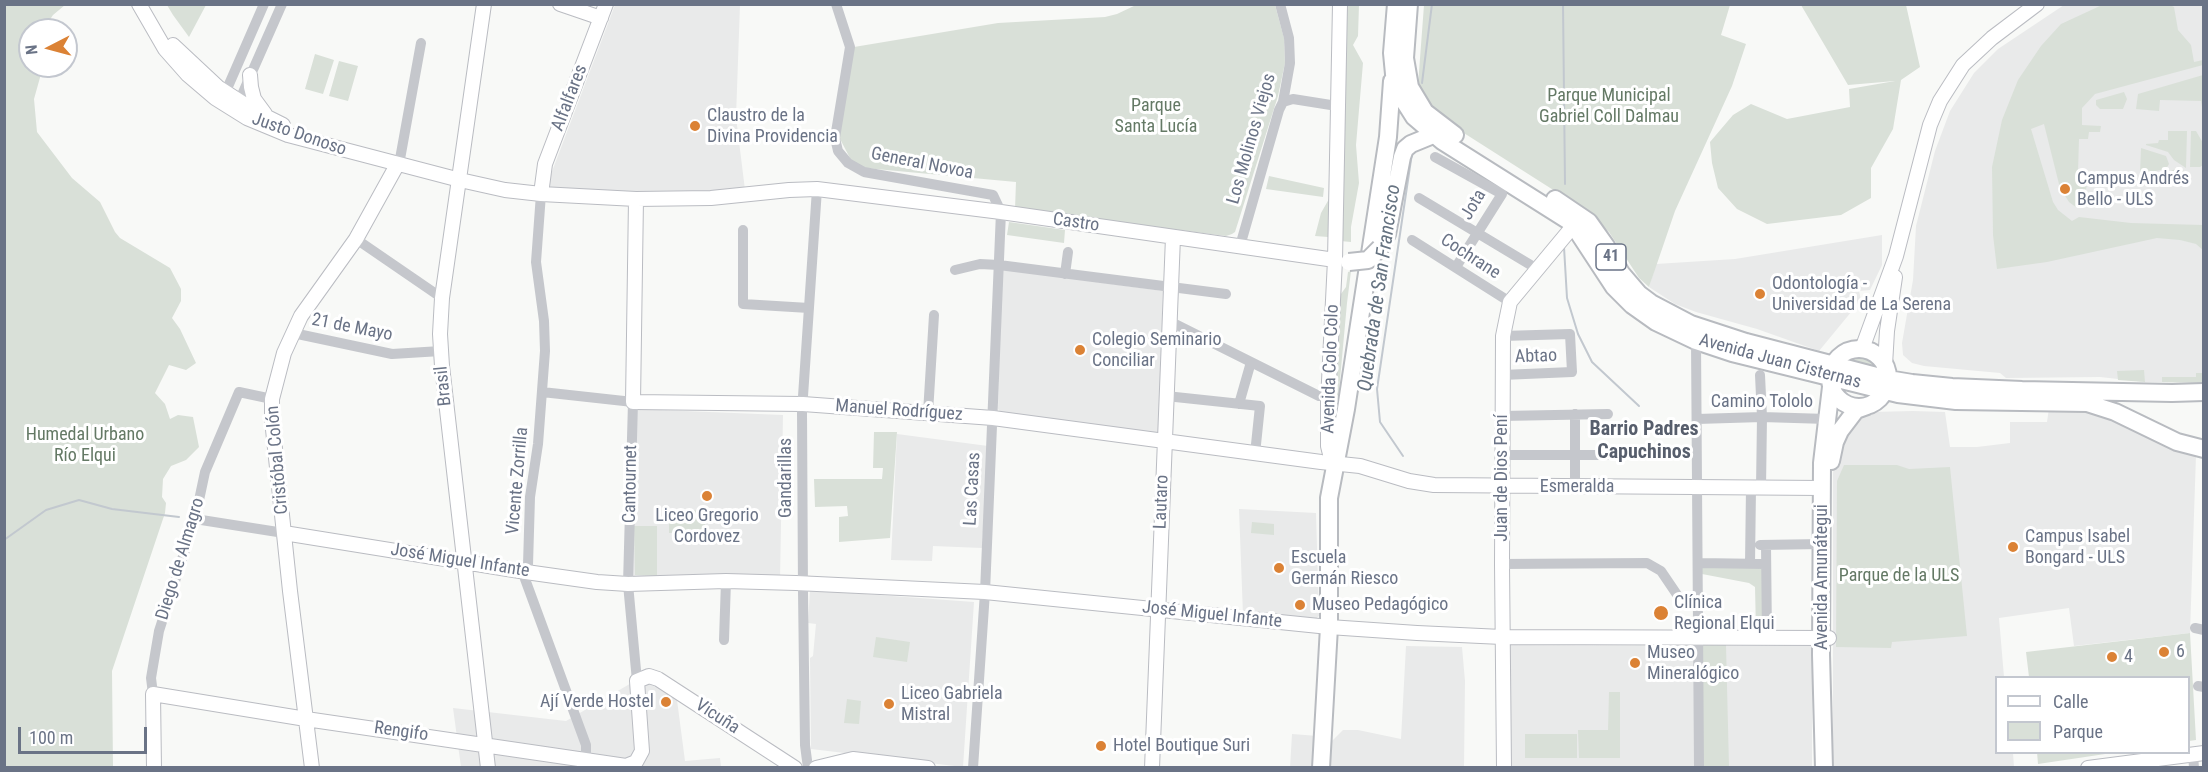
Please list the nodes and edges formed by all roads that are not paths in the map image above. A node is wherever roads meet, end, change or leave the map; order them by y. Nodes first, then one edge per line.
1 (139, 4) edge
2 (264, 4) edge
3 (282, 4) edge
4 (484, 4) edge
5 (560, 4) edge
6 (836, 4) edge
7 (1280, 4) edge
8 (1340, 4) edge
9 (1396, 4) edge
10 (1408, 4) edge
11 (2037, 4) edge
12 (603, 11) edge
13 (256, 22) junction
14 (271, 29) junction
15 (422, 43) dead end
16 (1393, 65) junction
17 (250, 75) junction
18 (223, 97) junction
19 (1283, 102) junction
20 (237, 106) junction
21 (1337, 106) junction
22 (269, 118) junction
23 (1433, 135) junction
24 (1388, 137) junction
25 (356, 154) junction
26 (1435, 157) dead end
27 (399, 162) junction
28 (460, 176) junction
29 (385, 187) junction
30 (817, 189) junction
31 (541, 194) junction
32 (1393, 198) junction
33 (1419, 198) dead end
34 (636, 199) junction
35 (1001, 212) junction
36 (1578, 221) junction
37 (743, 230) dead end
38 (1477, 232) junction
39 (1173, 237) junction
40 (356, 239) junction
41 (1412, 240) dead end
42 (1240, 246) junction
43 (1068, 252) dead end
44 (1896, 256) junction
45 (1342, 261) junction
46 (999, 265) junction
47 (1456, 267) junction
48 (955, 270) dead end
49 (1539, 270) junction
50 (1065, 274) junction
51 (1171, 287) junction
52 (1226, 294) dead end
53 (442, 298) junction
54 (1510, 302) junction
55 (809, 308) junction
56 (934, 315) dead end
57 (1169, 321) junction
58 (293, 333) junction
59 (1503, 336) junction
60 (1696, 341) junction
61 (1862, 349) junction
62 (441, 351) junction
63 (1251, 362) junction
64 (1502, 375) junction
65 (1760, 375) dead end
66 (1831, 376) junction
67 (1886, 378) junction
68 (542, 392) junction
69 (2204, 392) edge
70 (1166, 396) junction
71 (1319, 396) dead end
72 (273, 399) junction
73 (633, 402) junction
74 (803, 404) junction
75 (1239, 404) junction
76 (1867, 406) junction
77 (928, 412) junction
78 (1575, 414) junction
79 (1608, 414) dead end
80 (1502, 416) junction
81 (1762, 417) junction
82 (993, 418) junction
83 (1696, 419) junction
84 (1827, 419) junction
85 (1164, 441) junction
86 (2204, 449) edge
87 (1255, 454) junction
88 (1508, 455) dead end
89 (1575, 455) junction
90 (1608, 455) dead end
91 (1335, 463) junction
92 (1502, 487) junction
93 (1575, 488) junction
94 (1697, 488) junction
95 (1756, 488) junction
96 (1822, 488) junction
97 (195, 519) junction
98 (284, 532) junction
99 (1766, 544) junction
100 (1822, 544) junction
101 (1750, 545) junction
102 (464, 561) junction
103 (1698, 563) junction
104 (1502, 564) junction
105 (1750, 564) junction
106 (1766, 564) junction
107 (526, 572) junction
108 (726, 581) junction
109 (628, 584) junction
110 (803, 584) junction
111 (985, 592) junction
112 (1699, 606) junction
113 (1159, 610) junction
114 (1329, 627) junction
115 (1502, 637) junction
116 (1699, 638) junction
117 (1767, 638) junction
118 (1825, 638) junction
119 (724, 640) dead end
120 (637, 681) junction
121 (153, 694) junction
122 (306, 718) junction
123 (485, 745) junction
124 (642, 751) junction
125 (2197, 758) edge
126 (586, 761) junction
127 (845, 764) edge
128 (2113, 766) edge
129 (154, 768) edge
130 (312, 768) edge
131 (488, 768) edge
132 (643, 768) edge
133 (795, 768) edge
134 (808, 768) edge
135 (816, 768) edge
136 (928, 768) edge
137 (973, 768) edge
138 (1152, 768) edge
139 (1321, 768) edge
140 (1504, 768) edge
141 (1699, 768) edge
142 (1824, 768) edge
143 (1832, 768) edge
144 (2088, 768) edge

1 - 18 street, Justo Donoso
2 - 13 street
3 - 14 street
4 - 28 street, Brasil
5 - 12 street
6 - 35 street, General Novoa
7 - 19 street, Los Molinos Viejos
8 - 21 street, Avenida Colo Colo
9 - 16 main road, 41
10 - 36 main road, Avenida Juan Cisternas / 41
11 - 44 street
12 - 31 street, Alfalfares
13 - 14 street
13 - 18 street
14 - 17 street
15 - 27 street, Cristóbal Colón
16 - 23 main road, Avenida Juan Cisternas / 41
16 - 24 main road
17 - 20 street
17 - 22 street
18 - 20 street, Justo Donoso
19 - 21 street
19 - 42 street, Los Molinos Viejos
20 - 22 street, Justo Donoso
20 - 25 street, Justo Donoso
21 - 45 street, Avenida Colo Colo
22 - 27 street, Justo Donoso
23 - 32 main road
23 - 36 main road, Avenida Juan Cisternas / 41
24 - 32 main road
24 - 91 main road
25 - 27 street, Justo Donoso
25 - 29 street
26 - 38 street, Jota
27 - 28 street, Justo Donoso
27 - 29 street, Cristóbal Colón
28 - 31 street, Justo Donoso
28 - 53 street, Brasil
29 - 40 street, Cristóbal Colón
30 - 34 street, Justo Donoso
30 - 35 street, Castro
30 - 55 street, Gandarillas
31 - 34 street, Justo Donoso
31 - 68 street, Vicente Zorrilla
32 - 45 main road, bridge
33 - 38 street
34 - 73 street, Cantournet
35 - 39 street, Castro
35 - 46 street, Las Casas
36 - 49 street, Juan de Dios Pení
36 - 60 main road, Avenida Juan Cisternas / 41
36 - 66 main road, Avenida Juan Cisternas / 41
37 - 55 street
38 - 47 street, Jota
38 - 49 street
39 - 42 street, Castro
39 - 51 street, Lautaro
40 - 53 street
40 - 58 street, Cristóbal Colón
41 - 47 street, Cochrane
42 - 45 street, Castro
43 - 50 street
44 - 61 street
44 - 67 street
45 - 91 street, Avenida Colo Colo
46 - 48 street
46 - 50 street
46 - 82 street, Las Casas
47 - 54 street, Cochrane
49 - 54 street, Juan de Dios Pení
50 - 51 street
51 - 52 street
51 - 57 street, Lautaro
53 - 62 street, Brasil
54 - 59 street, Juan de Dios Pení
55 - 74 street, Gandarillas
56 - 77 street
57 - 63 street
57 - 70 street, Lautaro
58 - 62 street, 21 de Mayo
58 - 72 street, Cristóbal Colón
59 - 64 street, Juan de Dios Pení
59 - 64 street, Abtao
60 - 66 main road, Avenida Juan Cisternas / 41
60 - 83 street
61 - 66 main road
61 - 67 main road
62 - 102 street, Brasil
63 - 71 street
63 - 75 street
64 - 80 street, Juan de Dios Pení
65 - 81 street
66 - 67 main road, Avenida Juan Cisternas
66 - 76 main road, 41
66 - 84 main road, Avenida Amunátegui
67 - 69 main road, Avenida Juan Cisternas
67 - 76 main road, Avenida Amunátegui
67 - 86 main road, Avenida Juan Cisternas
68 - 73 street, Manuel Rodríguez
68 - 107 street, Vicente Zorrilla
70 - 75 street
70 - 85 street, Lautaro
72 - 97 street, Diego de Almagro
72 - 98 street, Cristóbal Colón
73 - 74 street, Manuel Rodríguez
73 - 109 street, Cantournet
74 - 77 street, Manuel Rodríguez
74 - 110 street, Gandarillas
75 - 87 street
76 - 118 main road, Avenida Amunátegui
77 - 82 street, Manuel Rodríguez
78 - 79 street
78 - 80 street
78 - 89 street
80 - 92 street, Juan de Dios Pení
81 - 83 street, Camino Tololo
81 - 84 street, Camino Tololo
81 - 95 street
82 - 85 street, Manuel Rodríguez
82 - 111 street, Las Casas
83 - 94 street
84 - 96 main road, Avenida Amunátegui
85 - 87 street, Manuel Rodríguez
85 - 113 street, Lautaro
87 - 91 street, Manuel Rodríguez
88 - 89 street
89 - 90 street
89 - 93 street
91 - 92 street, Esmeralda
91 - 114 main road, Avenida Colo Colo
92 - 93 street, Esmeralda
92 - 104 street, Juan de Dios Pení
93 - 94 street, Esmeralda
94 - 95 street, Esmeralda
94 - 103 street
95 - 96 street, Esmeralda
95 - 101 street
96 - 100 main road, Avenida Amunátegui
97 - 98 street, José Miguel Infante
97 - 121 street, Diego de Almagro
98 - 102 street, José Miguel Infante
98 - 122 street, Cristóbal Colón
99 - 100 street
99 - 101 street
99 - 106 street
100 - 118 main road, Avenida Amunátegui
101 - 105 street
102 - 107 street, José Miguel Infante
102 - 123 street, Brasil
103 - 105 street
103 - 112 street
104 - 112 street
104 - 115 street, Juan de Dios Pení
105 - 106 street
106 - 117 street
107 - 109 street, José Miguel Infante
107 - 126 street, Vicente Zorrilla
108 - 109 street, José Miguel Infante
108 - 110 street, José Miguel Infante
108 - 119 street
109 - 120 street, Cantournet
110 - 111 street, José Miguel Infante
110 - 134 street, Gandarillas
111 - 113 street, José Miguel Infante
111 - 137 street, Las Casas
112 - 116 street
113 - 114 street, José Miguel Infante
113 - 138 street, Lautaro
114 - 115 street, José Miguel Infante
114 - 139 main road, Avenida Colo Colo
115 - 116 street, José Miguel Infante
115 - 140 street, Juan de Dios Pení
116 - 117 street, José Miguel Infante
116 - 141 street
117 - 118 street, José Miguel Infante
118 - 142 main road, Avenida Amunátegui
118 - 143 main road, Avenida Amunátegui
120 - 124 street, Cantournet
120 - 133 street, Vicuña
121 - 122 street, Rengifo
121 - 129 street, Diego de Almagro
122 - 123 street, Rengifo
122 - 130 street, Cristóbal Colón
123 - 126 street, Rengifo
123 - 131 street, Brasil
124 - 126 street, Rengifo
124 - 132 street, Cantournet
125 - 128 street
127 - 135 street
127 - 136 street
128 - 144 street

